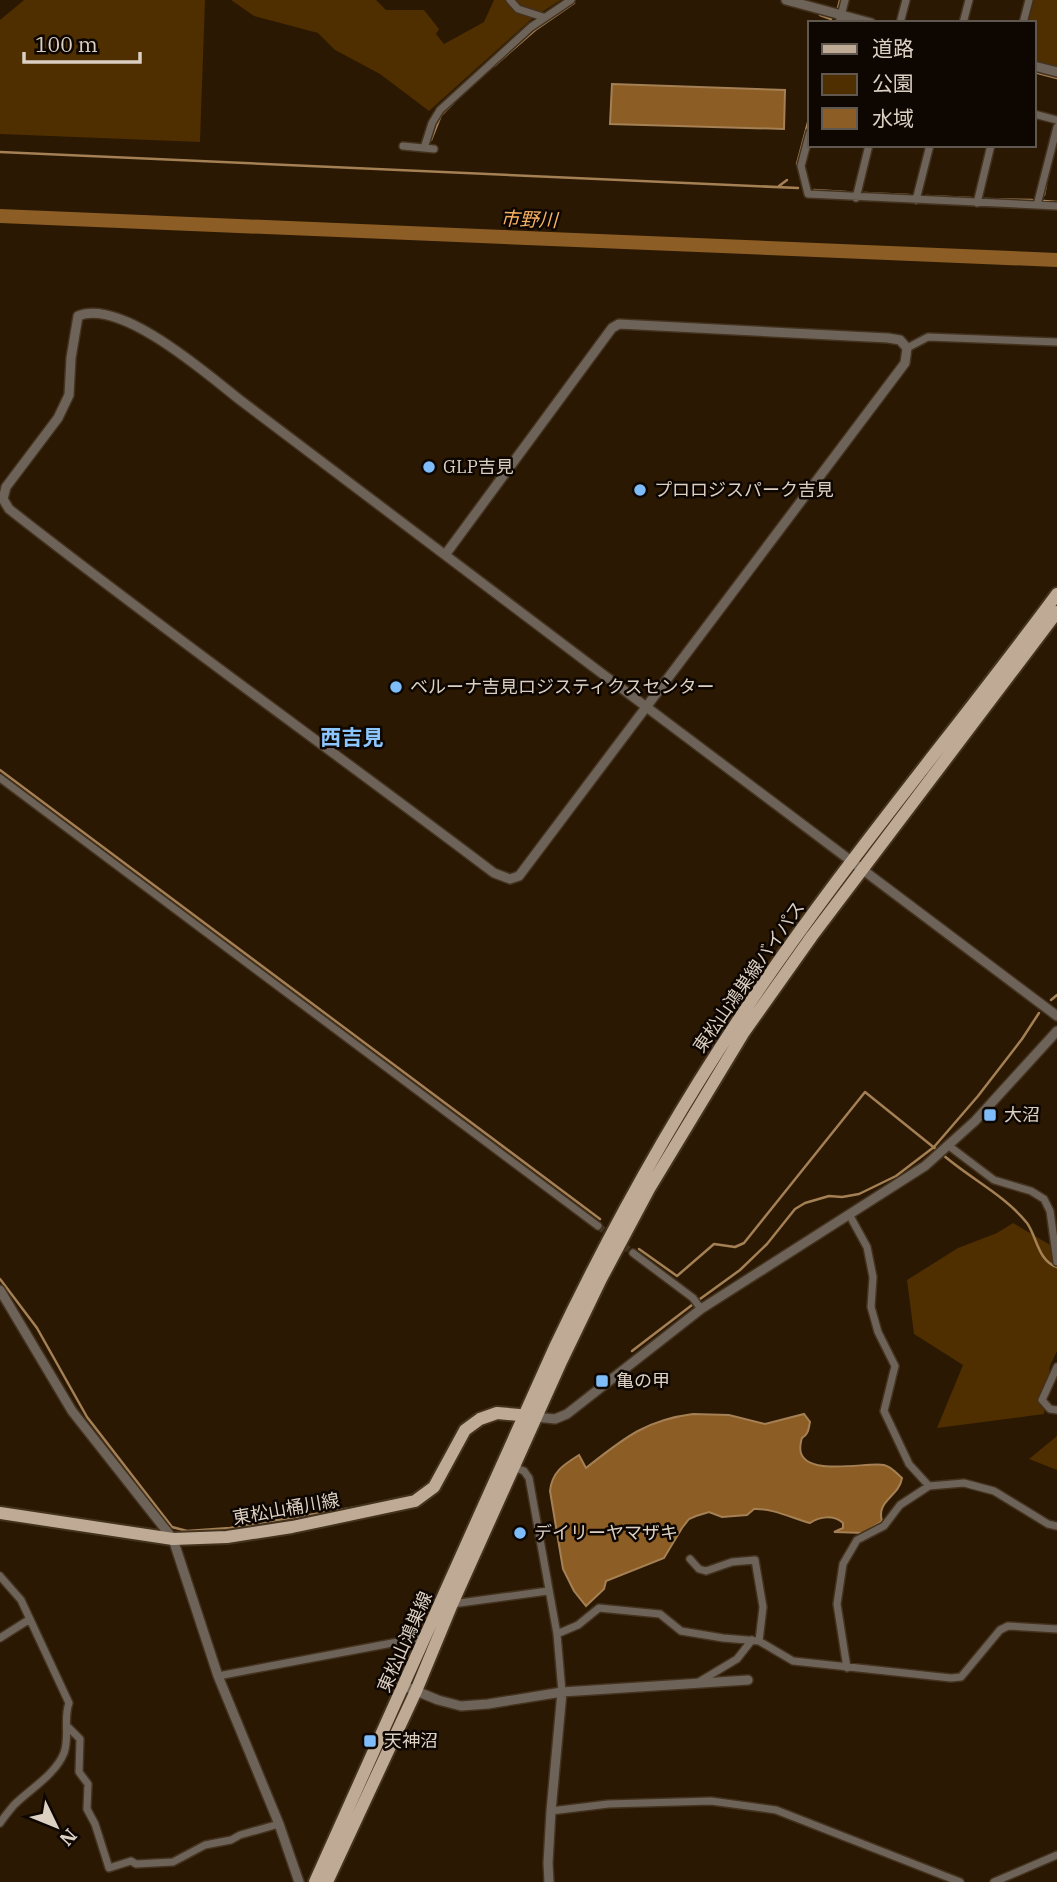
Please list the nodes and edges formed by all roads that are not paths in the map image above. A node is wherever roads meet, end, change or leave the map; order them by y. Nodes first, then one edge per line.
1 (510, 0) edge
2 (571, 0) edge
3 (786, 0) edge
4 (845, 0) edge
5 (906, 0) edge
6 (969, 0) edge
7 (1029, 0) edge
8 (543, 17) junction
9 (840, 19) edge
10 (901, 21) edge
11 (964, 21) edge
12 (1024, 21) edge
13 (1036, 67) edge
14 (1057, 72) edge
15 (1036, 115) edge
16 (1057, 120) edge
17 (1057, 127) edge
18 (808, 140) edge
19 (403, 146) dead end
20 (869, 147) edge
21 (929, 147) edge
22 (991, 147) edge
23 (424, 148) junction
24 (434, 149) dead end
25 (856, 198) junction
26 (916, 200) junction
27 (977, 203) junction
28 (1037, 205) junction
29 (1057, 206) edge
30 (1057, 342) edge
31 (906, 348) junction
32 (445, 555) junction
33 (1057, 594) edge
34 (1057, 612) edge
35 (646, 708) junction
36 (0, 778) edge
37 (857, 866) junction
38 (1057, 1017) edge
39 (1057, 1031) edge
40 (949, 1146) junction
41 (850, 1216) junction
42 (598, 1226) tunnel mouth
43 (633, 1253) tunnel mouth
44 (1057, 1262) edge
45 (0, 1290) edge
46 (701, 1310) junction
47 (1057, 1367) edge
48 (1057, 1410) edge
49 (531, 1416) junction
50 (513, 1467) junction
51 (929, 1486) junction
52 (0, 1513) edge
53 (1057, 1527) edge
54 (173, 1539) junction
55 (690, 1559) dead end
56 (0, 1576) edge
57 (548, 1591) junction
58 (452, 1604) junction
59 (30, 1619) junction
60 (1057, 1629) edge
61 (557, 1634) junction
62 (426, 1637) junction
63 (0, 1638) edge
64 (756, 1640) junction
65 (846, 1668) junction
66 (218, 1676) junction
67 (747, 1681) dead end
68 (693, 1685) junction
69 (410, 1688) junction
70 (562, 1692) junction
71 (68, 1727) junction
72 (551, 1811) junction
73 (0, 1823) edge
74 (279, 1824) junction
75 (1057, 1855) edge
76 (299, 1882) edge
77 (315, 1882) edge
78 (327, 1882) edge
79 (549, 1882) edge
80 (960, 1882) edge
81 (994, 1882) edge

1 - 8 street
2 - 8 street
3 - 9 street
4 - 9 street
5 - 10 street
6 - 11 street
7 - 12 street
8 - 23 street
13 - 14 street
15 - 16 street
17 - 28 street
18 - 25 street
19 - 23 street
20 - 25 street
21 - 26 street
22 - 27 street
23 - 24 street
25 - 26 street
26 - 27 street
27 - 28 street
28 - 29 street
30 - 31 street
31 - 32 street
31 - 35 street
32 - 35 street
32 - 35 street
33 - 37 main road, 東松山鴻巣線バイパス
34 - 37 main road, 東松山鴻巣線バイパス
35 - 37 street
36 - 42 street
37 - 38 street
37 - 49 main road, 東松山鴻巣線バイパス
39 - 40 street
40 - 41 street
40 - 44 street
41 - 46 street
41 - 51 street
43 - 46 street
45 - 54 street
46 - 49 street
47 - 48 street
49 - 50 main road, 東松山鴻巣線
49 - 54 main road, 東松山桶川線
49 - 62 main road, 東松山鴻巣線
50 - 57 street
50 - 58 main road, 東松山鴻巣線
51 - 53 street
51 - 65 street
52 - 54 main road, 東松山桶川線
54 - 66 street
55 - 64 street
56 - 59 street
57 - 58 street
57 - 61 street
58 - 69 main road, 東松山鴻巣線
59 - 63 street
59 - 71 street
60 - 65 street
61 - 64 street
61 - 70 street
62 - 66 street
62 - 69 main road, 東松山鴻巣線
64 - 65 street
64 - 68 street
66 - 74 street
67 - 68 street
68 - 70 street
69 - 70 street
69 - 77 main road, 東松山鴻巣線
69 - 78 main road, 東松山鴻巣線
70 - 72 street
71 - 73 street
71 - 74 street
72 - 79 street
72 - 80 street
74 - 76 street
75 - 81 street

